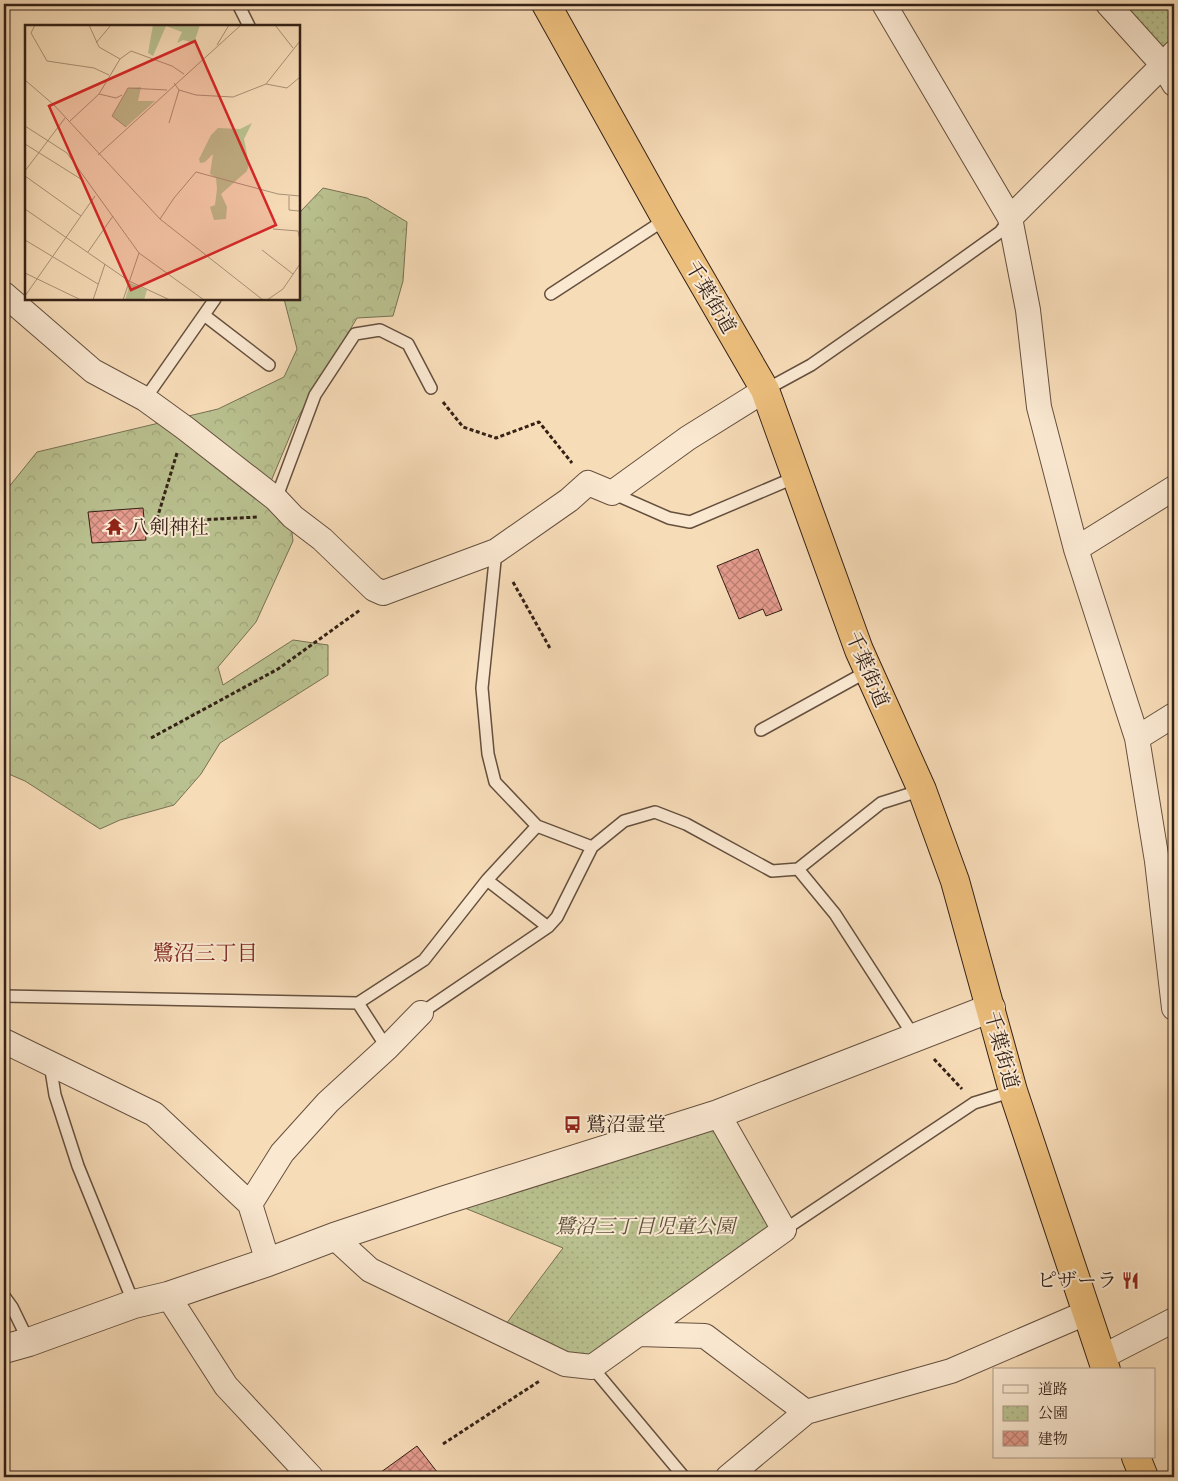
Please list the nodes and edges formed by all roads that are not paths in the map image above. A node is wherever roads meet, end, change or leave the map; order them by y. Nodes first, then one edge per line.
1 (238, 4) edge
2 (546, 4) edge
3 (884, 4) edge
4 (1108, 4) edge
5 (248, 25) edge
6 (1171, 67) edge
7 (1010, 218) junction
8 (666, 219) junction
9 (4, 294) edge
10 (551, 294) dead end
11 (214, 300) edge
12 (204, 315) junction
13 (269, 365) dead end
14 (431, 388) road end
15 (765, 390) junction
16 (145, 399) junction
17 (796, 477) junction
18 (1174, 488) edge
19 (612, 493) junction
20 (276, 499) junction
21 (1076, 549) junction
22 (496, 551) junction
23 (868, 671) junction
24 (1174, 715) edge
25 (761, 730) dead end
26 (1136, 738) junction
27 (922, 790) junction
28 (537, 826) junction
29 (592, 847) junction
30 (1157, 860) junction
31 (798, 869) junction
32 (487, 880) junction
33 (1174, 890) edge
34 (548, 926) junction
35 (4, 996) edge
36 (358, 1003) junction
37 (991, 1008) junction
38 (1174, 1008) edge
39 (421, 1013) joint
40 (915, 1038) junction
41 (4, 1041) edge
42 (387, 1048) junction
43 (50, 1064) junction
44 (1013, 1091) junction
45 (718, 1114) junction
46 (250, 1204) junction
47 (784, 1230) junction
48 (334, 1237) junction
49 (268, 1262) junction
50 (4, 1296) edge
51 (168, 1296) junction
52 (134, 1304) junction
53 (1088, 1312) junction
54 (1174, 1320) edge
55 (639, 1334) junction
56 (17, 1345) edge
57 (1104, 1363) edge
58 (592, 1367) junction
59 (806, 1412) junction
60 (1136, 1458) edge
61 (311, 1477) edge
62 (684, 1477) edge
63 (728, 1477) edge
64 (1144, 1477) edge

1 - 5 lane
2 - 8 highway, 千葉街道
3 - 7 street
4 - 6 street
6 - 7 street
7 - 15 lane
7 - 21 street
8 - 10 lane
8 - 15 highway, 千葉街道
9 - 16 street
11 - 12 lane
12 - 13 lane
12 - 16 lane
14 - 20 lane
15 - 17 highway, 千葉街道
15 - 19 street
16 - 20 street
17 - 19 lane
17 - 23 highway, 千葉街道
18 - 21 street
19 - 22 street
20 - 22 street
21 - 26 street
22 - 28 lane
23 - 25 lane
23 - 27 highway, 千葉街道
24 - 26 street
26 - 30 street
27 - 31 lane
27 - 37 highway, 千葉街道
28 - 29 lane
28 - 32 lane
29 - 31 lane
29 - 34 lane
30 - 33 street
30 - 38 street
31 - 40 lane
32 - 34 lane
32 - 36 lane
34 - 39 lane
35 - 36 lane
36 - 42 lane
37 - 40 street
37 - 44 highway, 千葉街道
39 - 42 street
40 - 45 street
41 - 43 street
42 - 46 street
43 - 46 street
43 - 52 lane
44 - 47 lane
44 - 53 highway, 千葉街道
45 - 47 street
45 - 48 street
46 - 49 street
47 - 55 street
48 - 49 street
48 - 58 street
49 - 51 street
50 - 56 lane
51 - 52 street
51 - 61 street
52 - 56 street
53 - 57 highway, 千葉街道
53 - 59 street
54 - 57 street
55 - 58 street
55 - 59 street
58 - 62 lane
59 - 63 street
60 - 64 highway

